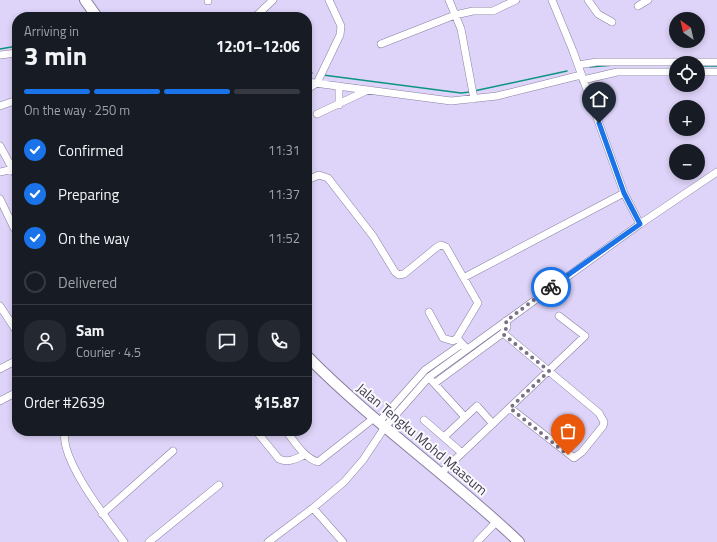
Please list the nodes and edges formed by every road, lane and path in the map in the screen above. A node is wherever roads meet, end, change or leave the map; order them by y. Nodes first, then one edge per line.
1 (85, 0) edge
2 (273, 0) edge
3 (329, 0) edge
4 (449, 0) edge
5 (516, 0) edge
6 (552, 0) edge
7 (588, 0) edge
8 (648, 0) edge
9 (638, 6) dead end
10 (93, 12) edge
11 (260, 12) edge
12 (454, 15) junction
13 (612, 22) dead end
14 (381, 44) dead end
15 (12, 54) edge
16 (0, 55) edge
17 (717, 62) edge
18 (578, 65) junction
19 (669, 72) edge
20 (705, 72) edge
21 (717, 72) edge
22 (582, 78) junction
23 (312, 82) edge
24 (317, 83) junction
25 (312, 86) edge
26 (339, 86) junction
27 (368, 90) junction
28 (473, 94) junction
29 (12, 102) edge
30 (339, 105) junction
31 (0, 106) edge
32 (317, 114) dead end
33 (0, 146) edge
34 (12, 163) edge
35 (12, 167) edge
36 (0, 172) edge
37 (717, 172) edge
38 (312, 178) edge
39 (624, 193) junction
40 (0, 199) edge
41 (12, 224) edge
42 (640, 224) junction
43 (465, 277) junction
44 (0, 306) edge
45 (429, 312) dead end
46 (559, 316) dead end
47 (506, 321) junction
48 (12, 324) edge
49 (503, 334) junction
50 (462, 344) junction
51 (312, 361) edge
52 (12, 363) edge
53 (0, 369) edge
54 (549, 371) junction
55 (429, 377) junction
56 (435, 383) junction
57 (12, 395) edge
58 (0, 401) edge
59 (510, 408) junction
60 (464, 416) junction
61 (424, 420) dead end
62 (379, 422) junction
63 (493, 424) junction
64 (64, 436) edge
65 (260, 436) edge
66 (290, 436) edge
67 (444, 437) junction
68 (173, 451) dead end
69 (462, 453) junction
70 (304, 454) junction
71 (441, 473) junction
72 (219, 485) dead end
73 (313, 508) junction
74 (102, 514) junction
75 (497, 521) junction
76 (124, 542) edge
77 (149, 542) edge
78 (269, 542) edge
79 (343, 542) edge
80 (476, 542) edge
81 (519, 542) edge

1 - 10 main road
2 - 11 street
3 - 24 street
4 - 12 street
5 - 12 street
6 - 18 street
7 - 13 street
8 - 9 street
12 - 14 street
12 - 28 street
15 - 16 street
17 - 18 street
18 - 22 street
19 - 22 street
20 - 21 street
22 - 28 street
22 - 39 street
23 - 24 street
24 - 25 street
24 - 26 street
26 - 27 street
26 - 30 street
27 - 28 street
27 - 30 street
29 - 31 street
30 - 32 street
33 - 34 street
35 - 36 street
37 - 42 street
38 - 43 street
39 - 42 street
39 - 43 street
40 - 41 street
42 - 47 street
43 - 50 street
44 - 48 street
45 - 50 street
46 - 54 street
47 - 49 street
47 - 50 street
49 - 54 street
49 - 56 street
50 - 55 street
50 - 62 street
51 - 62 main road, Jalan Tengku Mohd Maasum
52 - 53 street
54 - 59 street
54 - 59 street
55 - 56 street
55 - 62 street
56 - 60 street
57 - 58 street
59 - 63 street
60 - 63 street
60 - 67 street
61 - 67 street
62 - 70 street
62 - 71 main road, Jalan Tengku Mohd Maasum
62 - 73 street
63 - 69 street
64 - 74 street
65 - 70 street
66 - 70 street
67 - 69 street
68 - 74 street
69 - 71 street
71 - 75 main road, Jalan Tengku Mohd Maasum
72 - 77 street
73 - 78 street
73 - 79 street
74 - 76 street
75 - 80 street
75 - 81 main road, Jalan Tengku Mohd Maasum

